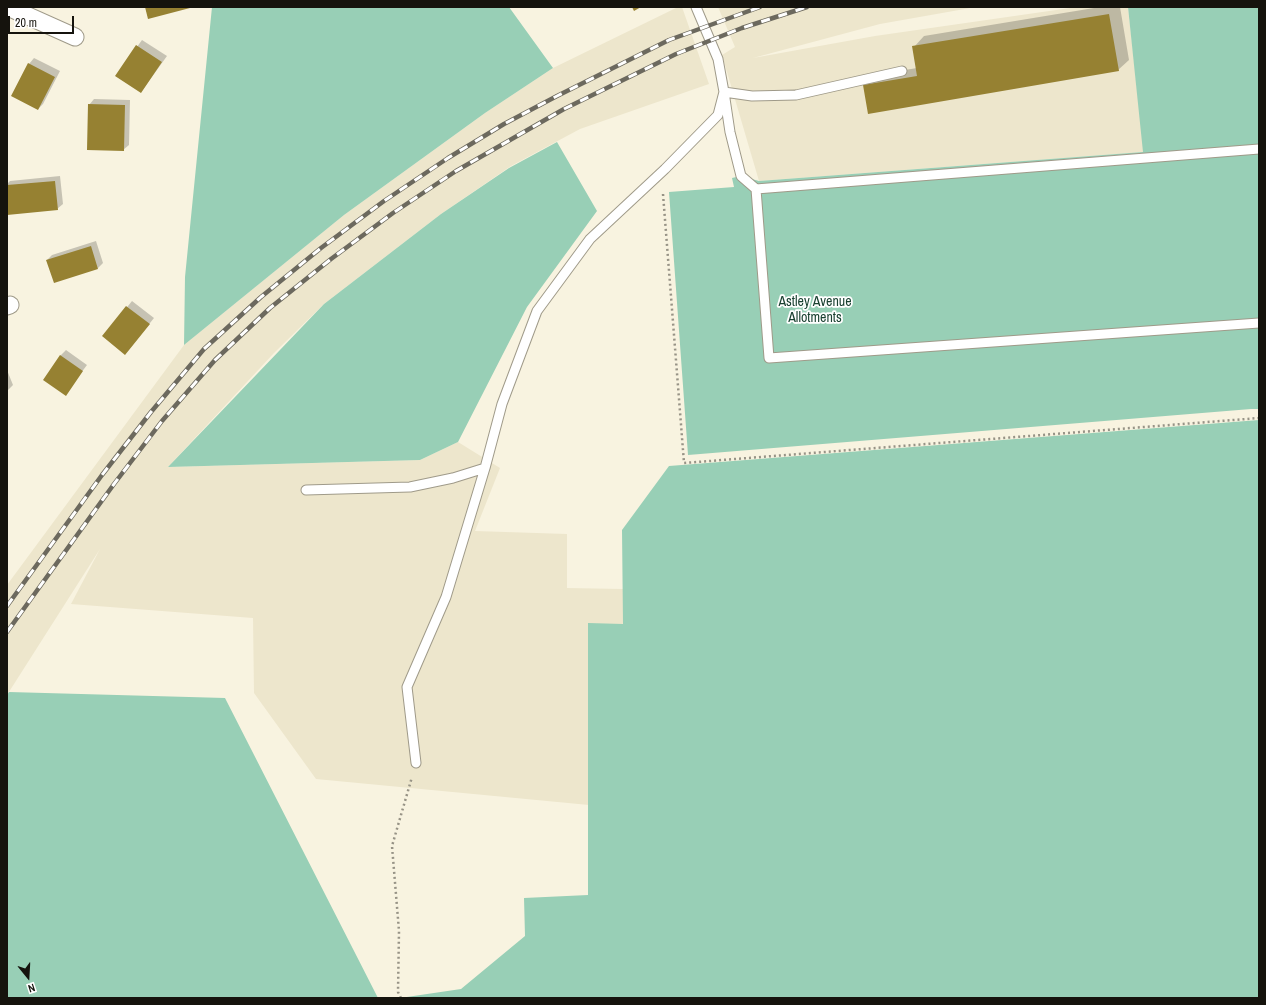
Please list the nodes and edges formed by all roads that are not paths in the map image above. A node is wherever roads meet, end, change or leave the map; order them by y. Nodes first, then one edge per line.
1 (8, 7) edge
2 (696, 7) edge
3 (74, 37) dead end
4 (902, 71) dead end
5 (724, 92) junction
6 (1259, 149) edge
7 (756, 189) junction
8 (1259, 323) edge
9 (485, 468) junction
10 (306, 490) dead end
11 (416, 763) road end

1 - 3 street
2 - 5 lane
4 - 5 lane
5 - 7 lane
5 - 9 lane
6 - 7 lane
7 - 8 lane
9 - 10 lane
9 - 11 lane

